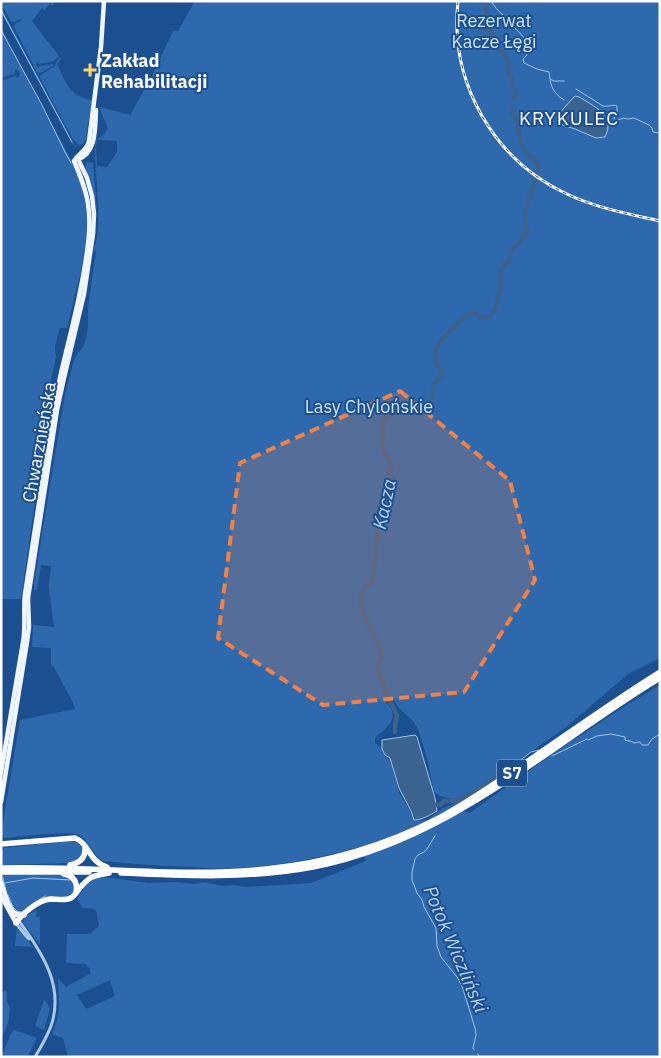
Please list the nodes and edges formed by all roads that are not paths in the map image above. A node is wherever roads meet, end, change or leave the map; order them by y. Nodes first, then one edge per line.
1 (104, 1) edge
2 (68, 354) junction
3 (660, 672) edge
4 (660, 678) edge
5 (1, 773) edge
6 (1, 802) edge
7 (1, 844) edge
8 (85, 847) junction
9 (6, 869) edge
10 (59, 869) junction
11 (111, 871) junction
12 (1, 872) edge
13 (1, 882) edge
14 (76, 893) junction
15 (1, 896) edge
16 (14, 913) junction
17 (24, 915) junction
18 (17, 922) junction
19 (36, 1057) edge

1 - 2 main road, Chwarznieńska
2 - 5 main road, Chwarznieńska
2 - 6 main road, Chwarznieńska
3 - 11 highway, S7
4 - 11 highway, S7
7 - 8 highway
8 - 10 highway
8 - 11 highway
9 - 10 highway, S7
9 - 12 highway, S7
10 - 11 highway, S7
10 - 14 highway
11 - 14 highway
13 - 16 main road
14 - 17 highway
15 - 18 main road
16 - 17 highway
16 - 18 main road
17 - 18 highway
18 - 19 street

